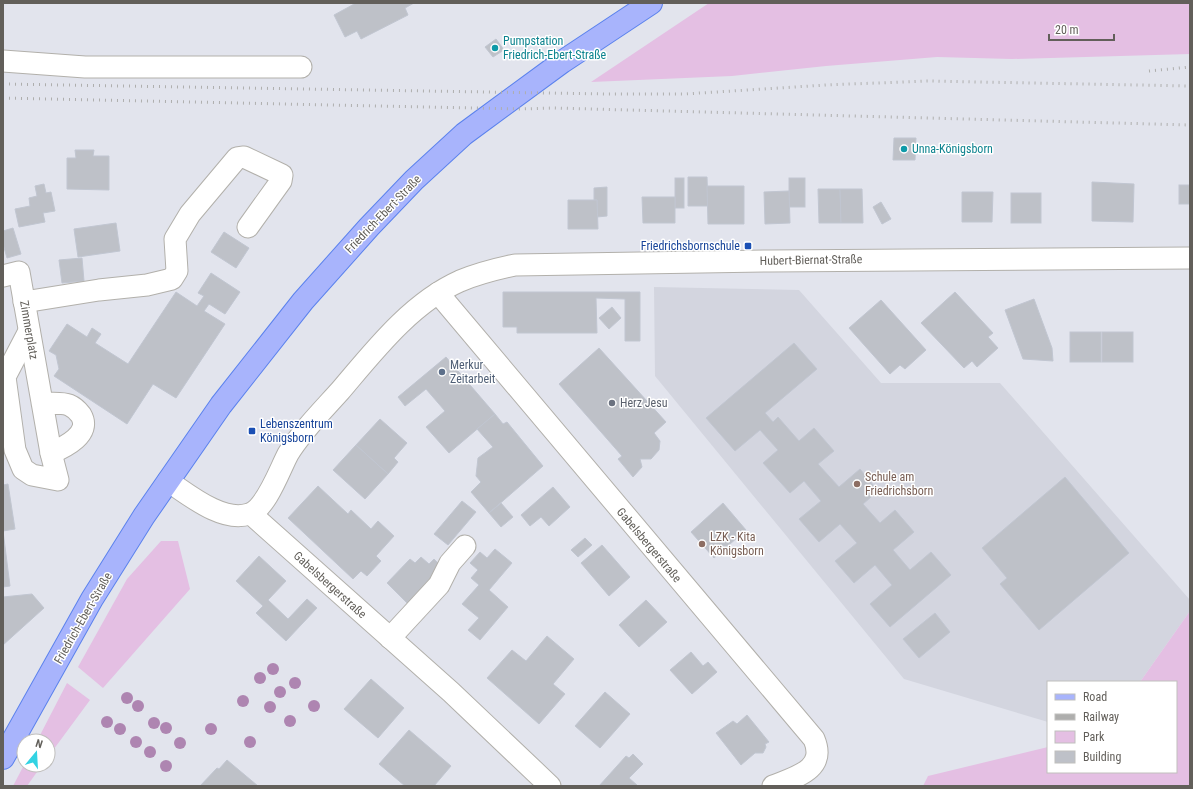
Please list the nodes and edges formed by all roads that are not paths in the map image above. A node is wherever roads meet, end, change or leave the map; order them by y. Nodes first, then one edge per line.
1 (651, 3) edge
2 (3, 61) edge
3 (301, 67) dead end
4 (248, 227) dead end
5 (1190, 258) edge
6 (3, 276) edge
7 (438, 293) junction
8 (24, 302) junction
9 (29, 331) junction
10 (42, 403) junction
11 (51, 453) junction
12 (168, 481) junction
13 (251, 514) junction
14 (465, 546) dead end
15 (390, 638) junction
16 (3, 758) edge
17 (550, 786) edge
18 (773, 786) edge

1 - 12 main road, Friedrich-Ebert-Straße
2 - 3 street
4 - 8 street
5 - 7 street, Hubert-Biernat-Straße
6 - 8 street, Zimmerplatz
7 - 13 street
7 - 18 street, Gabelsbergerstraße
8 - 9 street, Zimmerplatz
9 - 10 street, Zimmerplatz
9 - 11 street, Zimmerplatz
10 - 11 street, Zimmerplatz
10 - 11 street
12 - 13 street
12 - 16 main road, Friedrich-Ebert-Straße
13 - 15 street, Gabelsbergerstraße
14 - 15 street
15 - 17 street, Gabelsbergerstraße

